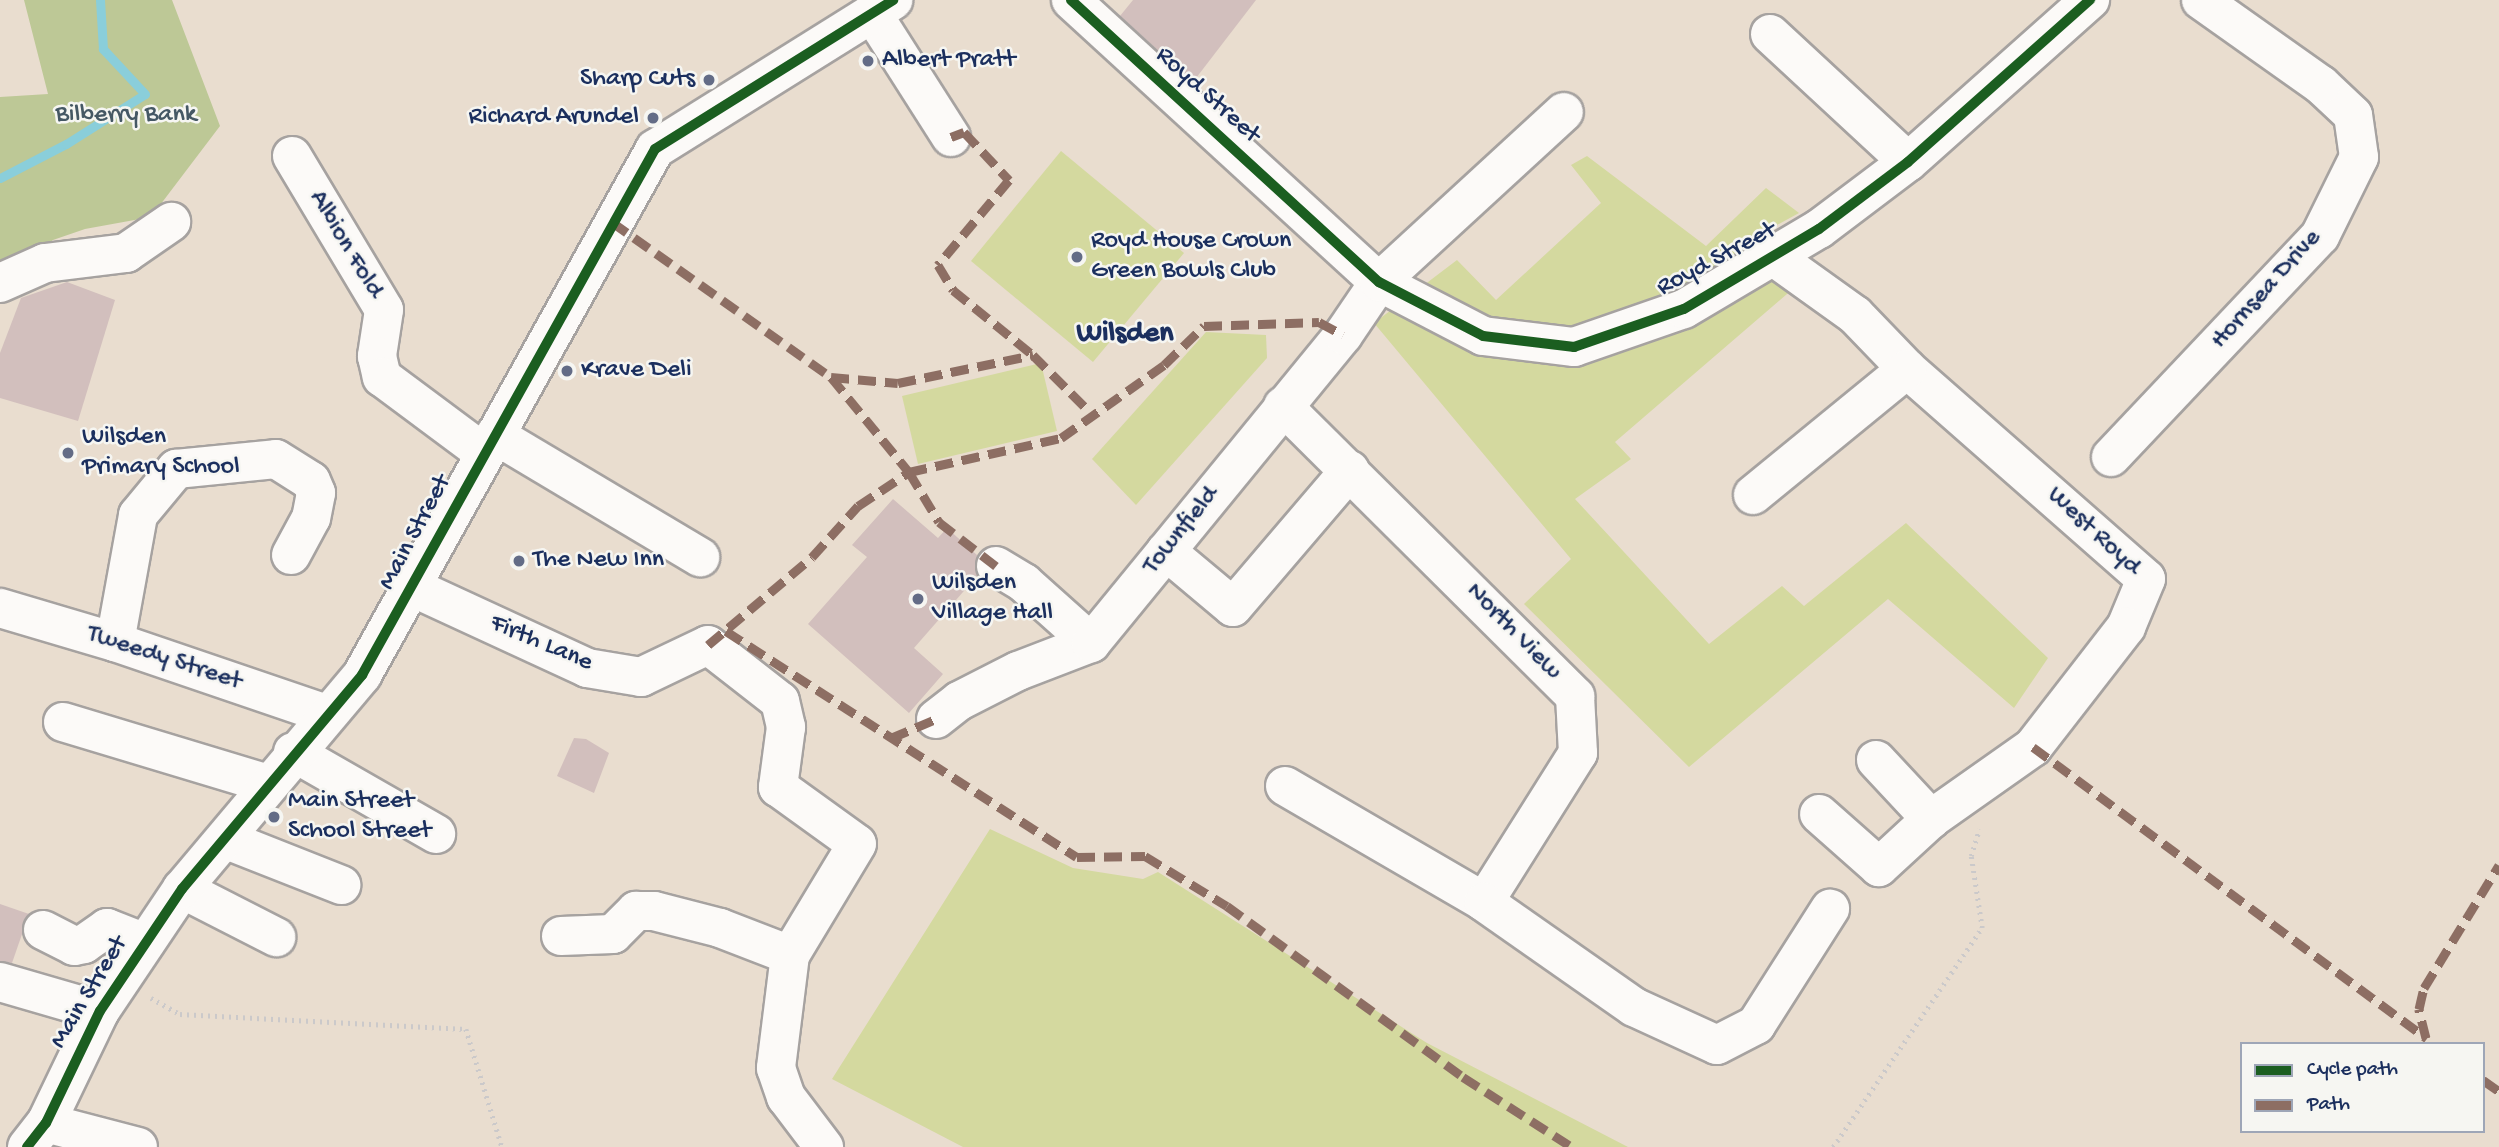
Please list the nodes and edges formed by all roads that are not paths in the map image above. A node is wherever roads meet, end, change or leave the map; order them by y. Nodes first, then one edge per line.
1 (1071, 0) edge
2 (2090, 0) edge
3 (2201, 0) edge
4 (882, 7) edge
5 (1770, 34) dead end
6 (1564, 112) dead end
7 (951, 137) dead end
8 (292, 156) dead end
9 (1908, 162) junction
10 (171, 222) dead end
11 (1774, 257) junction
12 (1379, 282) junction
13 (0, 283) edge
14 (1907, 369) junction
15 (1283, 406) junction
16 (490, 444) junction
17 (2111, 457) dead end
18 (1350, 470) junction
19 (1753, 495) dead end
20 (1166, 551) junction
21 (290, 555) dead end
22 (700, 557) dead end
23 (996, 566) dead end
24 (414, 588) junction
25 (0, 608) edge
26 (115, 642) junction
27 (1091, 643) junction
28 (327, 714) junction
29 (936, 719) dead end
30 (63, 722) dead end
31 (293, 752) junction
32 (1876, 760) dead end
33 (269, 784) junction
34 (1285, 786) dead end
35 (1819, 814) dead end
36 (1931, 819) junction
37 (436, 834) dead end
38 (227, 840) junction
39 (341, 885) dead end
40 (182, 889) junction
41 (1484, 902) junction
42 (1830, 909) dead end
43 (43, 930) dead end
44 (561, 936) dead end
45 (276, 937) dead end
46 (145, 943) junction
47 (790, 955) junction
48 (0, 982) edge
49 (110, 996) junction
50 (37, 1135) edge
51 (138, 1147) edge
52 (824, 1147) edge

1 - 12 street, Royd Street
2 - 9 street, Royd Street
3 - 17 street, Hornsea Drive
4 - 7 street
4 - 16 street, Main Street
5 - 9 street
6 - 12 street, Townfield
8 - 16 street, Albion Fold
9 - 11 street, Royd Street
10 - 13 street
11 - 12 street, Royd Street
11 - 14 street, West Royd
12 - 15 street, Townfield
14 - 19 street
14 - 36 street, West Royd
15 - 18 street, North View
15 - 20 street, Townfield
16 - 22 street, Albion Fold
16 - 24 street, Main Street
18 - 20 street
18 - 41 street, North View
20 - 27 street, Townfield
21 - 26 street
23 - 27 street
24 - 28 street, Main Street
24 - 47 street, Firth Lane
25 - 26 street, Tweedy Street
26 - 28 street, Tweedy Street
27 - 29 street, Townfield
28 - 31 street, Main Street
30 - 33 street
31 - 33 street, Main Street
31 - 37 street
32 - 36 street
33 - 38 street, Main Street
34 - 41 street
35 - 36 street, West Royd
38 - 39 street
38 - 40 street, Main Street
40 - 45 street
40 - 46 street, Main Street
41 - 42 street
43 - 46 street
44 - 47 street
46 - 49 street, Main Street
47 - 52 street
48 - 49 street
49 - 50 street, Main Street
50 - 51 street

